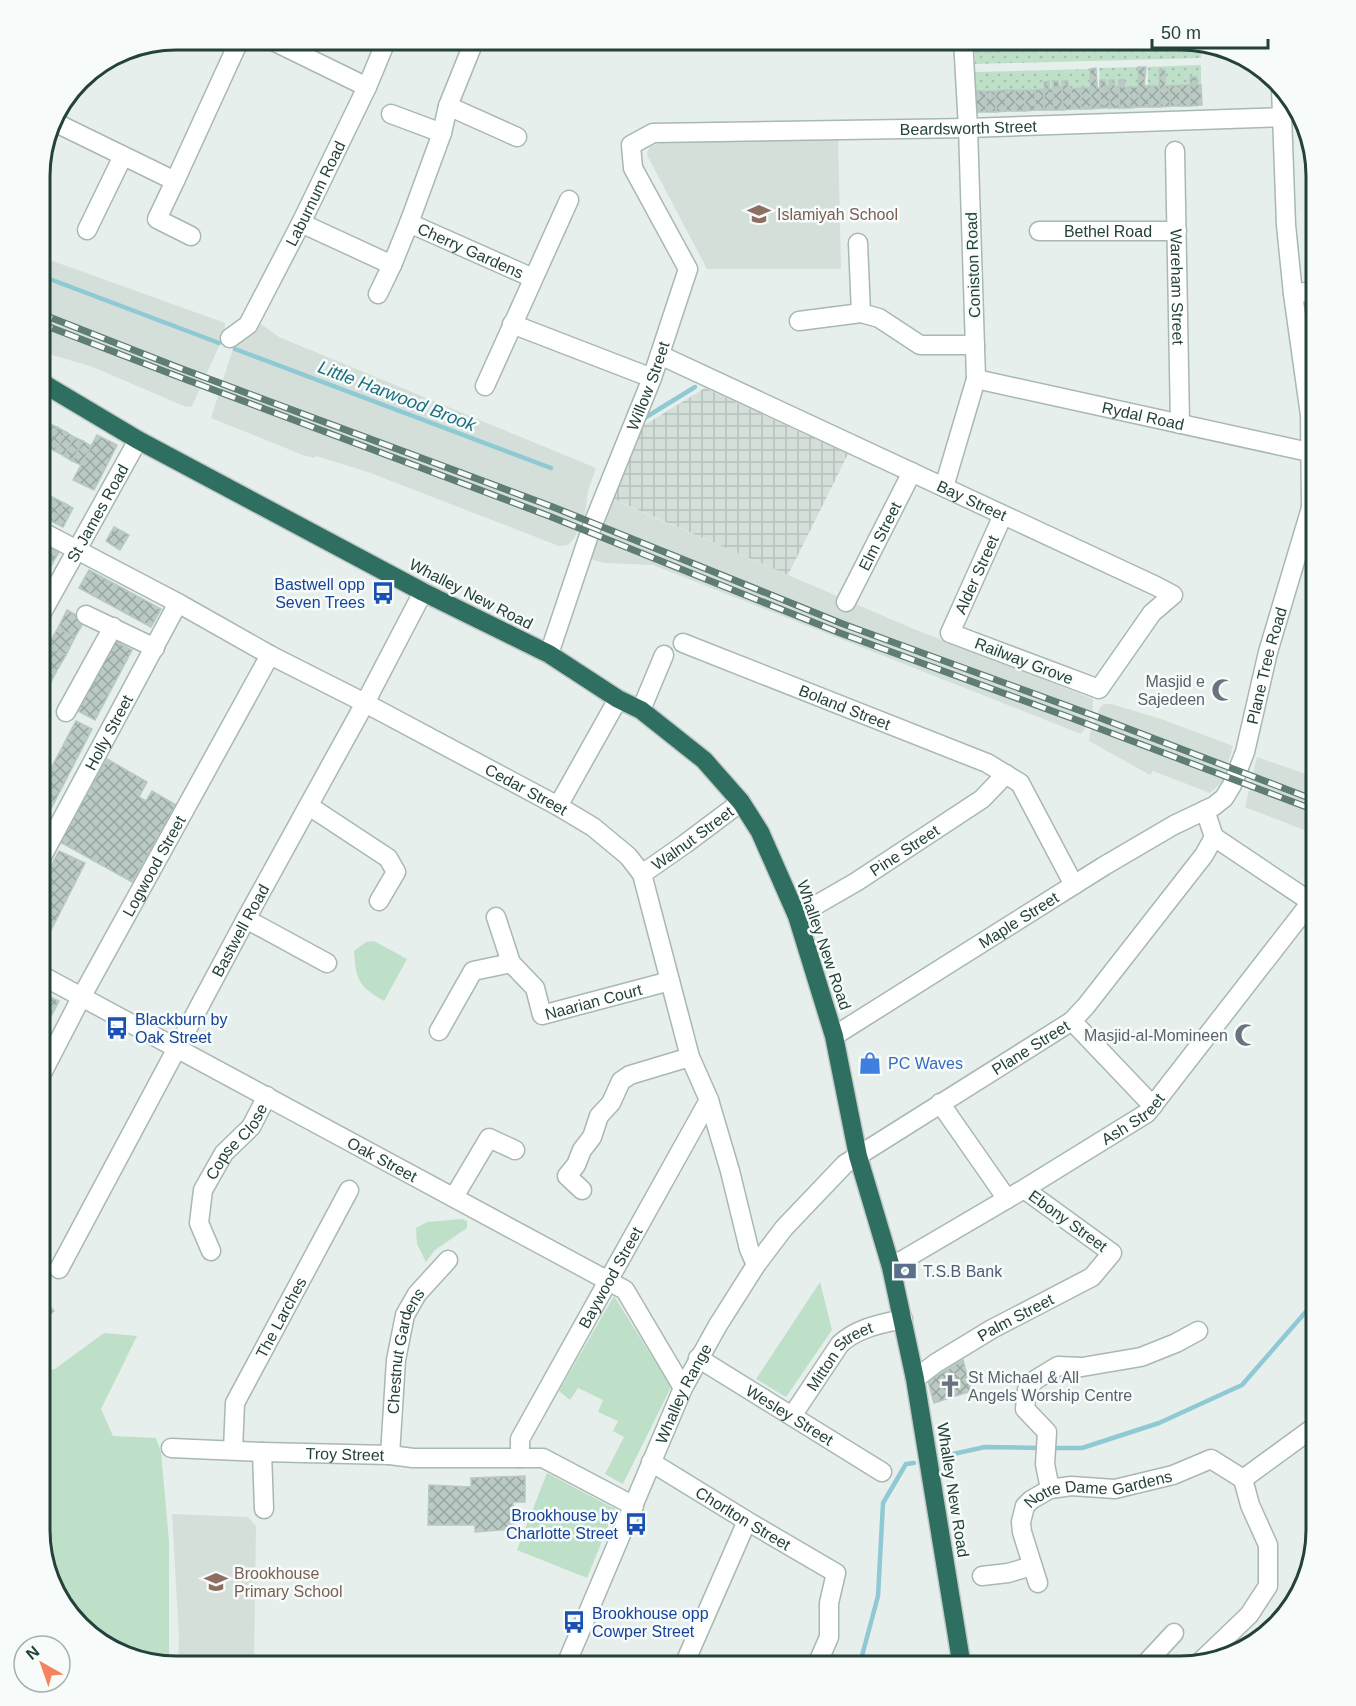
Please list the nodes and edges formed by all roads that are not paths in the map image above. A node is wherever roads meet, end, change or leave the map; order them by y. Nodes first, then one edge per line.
1 (235, 50) edge
2 (291, 50) edge
3 (382, 50) edge
4 (471, 50) edge
5 (964, 50) edge
6 (367, 87) junction
7 (1282, 101) edge
8 (448, 106) junction
9 (391, 114) dead end
10 (1283, 117) junction
11 (60, 125) edge
12 (968, 128) junction
13 (442, 133) junction
14 (653, 133) joint
15 (517, 137) dead end
16 (1175, 151) dead end
17 (123, 156) junction
18 (175, 181) junction
19 (569, 200) dead end
20 (301, 223) junction
21 (409, 224) junction
22 (87, 230) dead end
23 (1039, 231) dead end
24 (1177, 231) junction
25 (191, 236) dead end
26 (858, 243) dead end
27 (392, 265) junction
28 (533, 278) junction
29 (1306, 292) edge
30 (378, 294) dead end
31 (1293, 294) junction
32 (861, 313) junction
33 (799, 321) dead end
34 (512, 324) junction
35 (230, 338) dead end
36 (975, 345) junction
37 (660, 355) junction
38 (1306, 373) edge
39 (652, 378) junction
40 (976, 379) junction
41 (485, 386) dead end
42 (50, 388) edge
43 (1180, 424) junction
44 (138, 440) junction
45 (1306, 451) edge
46 (912, 472) junction
47 (944, 487) junction
48 (1003, 515) junction
49 (1306, 525) edge
50 (50, 536) edge
51 (76, 549) junction
52 (423, 592) junction
53 (50, 597) edge
54 (846, 602) dead end
55 (178, 603) junction
56 (86, 615) dead end
57 (113, 627) junction
58 (950, 633) joint
59 (683, 643) dead end
60 (155, 648) junction
61 (549, 654) junction
62 (270, 655) junction
63 (664, 655) dead end
64 (1099, 689) joint
65 (618, 699) junction
66 (365, 703) junction
67 (641, 710) junction
68 (66, 712) dead end
69 (1006, 774) junction
70 (741, 802) junction
71 (309, 806) junction
72 (558, 806) junction
73 (1205, 810) junction
74 (1214, 837) junction
75 (50, 842) edge
76 (642, 874) junction
77 (1074, 885) junction
78 (1306, 899) edge
79 (379, 901) dead end
80 (1306, 914) edge
81 (797, 916) junction
82 (496, 917) dead end
83 (246, 919) junction
84 (327, 963) dead end
85 (511, 963) junction
86 (50, 980) edge
87 (670, 981) junction
88 (82, 996) junction
89 (1072, 1021) junction
90 (439, 1031) dead end
91 (834, 1036) junction
92 (176, 1049) junction
93 (690, 1057) junction
94 (50, 1058) edge
95 (267, 1096) junction
96 (709, 1100) junction
97 (940, 1103) junction
98 (1153, 1106) junction
99 (515, 1150) dead end
100 (858, 1156) junction
101 (1024, 1189) junction
102 (349, 1190) dead end
103 (582, 1190) dead end
104 (454, 1197) junction
105 (1007, 1199) junction
106 (210, 1251) dead end
107 (1112, 1253) joint
108 (448, 1260) dead end
109 (756, 1265) junction
110 (891, 1267) junction
111 (58, 1269) dead end
112 (607, 1281) junction
113 (903, 1319) junction
114 (1188, 1329) dead end
115 (698, 1358) junction
116 (915, 1379) junction
117 (683, 1388) junction
118 (792, 1416) junction
119 (1306, 1433) edge
120 (171, 1448) dead end
121 (233, 1450) junction
122 (262, 1452) junction
123 (390, 1455) junction
124 (520, 1458) junction
125 (651, 1462) junction
126 (882, 1472) dead end
127 (1243, 1479) junction
128 (1050, 1489) junction
129 (634, 1506) junction
130 (264, 1509) dead end
131 (747, 1521) junction
132 (982, 1576) dead end
133 (1174, 1633) dead end
134 (1210, 1653) edge
135 (570, 1656) edge
136 (688, 1656) edge
137 (821, 1656) edge
138 (960, 1656) edge
139 (1153, 1656) edge

1 - 18 street
2 - 6 street
3 - 6 street, Laburnum Road
4 - 8 street
5 - 12 street, Coniston Road
6 - 20 street, Laburnum Road
7 - 10 street
8 - 13 street
8 - 15 street
9 - 13 street
10 - 12 street, Beardsworth Street
10 - 31 street
11 - 17 street
12 - 14 street, Beardsworth Street
12 - 36 street, Coniston Road
13 - 21 street
14 - 37 street, Willow Street
16 - 24 street, Wareham Street
17 - 18 street
17 - 22 street
18 - 25 street
19 - 28 street
20 - 27 street
20 - 35 street, Laburnum Road
21 - 27 street, Cherry Gardens
21 - 28 street, Cherry Gardens
23 - 24 street, Bethel Road
24 - 43 street, Wareham Street
26 - 32 street
27 - 30 street, Cherry Gardens
28 - 34 street
29 - 31 street
31 - 38 street
32 - 33 street
32 - 36 street
34 - 39 street
34 - 41 street
36 - 40 street, Coniston Road
37 - 39 street, Willow Street
37 - 46 street, Bay Street
39 - 61 street, Willow Street
40 - 43 street, Rydal Road
40 - 47 street, Coniston Road
42 - 44 highway, Whalley New Road
43 - 45 street, Rydal Road
44 - 51 street, St James Road
44 - 52 highway, Whalley New Road
46 - 47 street, Bay Street
46 - 54 street, Elm Street
47 - 48 street, Bay Street
48 - 58 street, Alder Street
48 - 64 street, Bay Street
49 - 73 street, Plane Tree Road
50 - 51 street, Cedar Street
51 - 53 street, St James Road
51 - 55 street, Cedar Street
52 - 61 highway, Whalley New Road
52 - 66 street, Bastwell Road
55 - 60 street, Holly Street
55 - 62 street, Cedar Street
56 - 57 street
57 - 60 street
57 - 68 street
58 - 64 street, Railway Grove
59 - 69 street, Boland Street
60 - 75 street, Holly Street
61 - 65 highway, Whalley New Road
62 - 66 street, Cedar Street
62 - 88 street, Logwood Street
63 - 67 street
65 - 67 highway, Whalley New Road
65 - 72 street
66 - 71 street, Bastwell Road
66 - 72 street, Cedar Street
67 - 70 highway, Whalley New Road
69 - 77 street, Boland Street
69 - 81 street, Pine Street
70 - 76 street, Walnut Street
70 - 81 highway, Whalley New Road
71 - 79 street
71 - 83 street, Bastwell Road
72 - 76 street, Cedar Street
73 - 74 street
73 - 77 street, Maple Street
74 - 78 street
74 - 89 street, Plane Street
76 - 87 street, Cedar Street
77 - 91 street, Maple Street
80 - 98 street, Ash Street
81 - 91 highway, Whalley New Road
82 - 85 street, Naarian Court
83 - 84 street
83 - 92 street, Bastwell Road
85 - 87 street, Naarian Court
85 - 90 street
86 - 88 street, Oak Street
87 - 93 street, Cedar Street
88 - 92 street, Oak Street
88 - 94 street, Logwood Street
89 - 97 street, Plane Street
89 - 98 street
91 - 100 highway, Whalley New Road
92 - 95 street, Oak Street
92 - 111 street, Bastwell Road
93 - 96 street, Cedar Street
93 - 103 street
95 - 104 street, Oak Street
95 - 106 street, Copse Close
96 - 109 street, Cedar Street
96 - 112 street, Baywood Street
97 - 100 street, Plane Street
97 - 105 street
98 - 101 street, Ash Street
99 - 104 street
100 - 109 street, Whalley Range
100 - 110 highway, Whalley New Road
101 - 105 street, Ash Street
101 - 107 street, Ebony Street
102 - 121 street, The Larches
104 - 112 street, Oak Street
105 - 110 street, Ash Street
107 - 116 street, Palm Street
108 - 123 street, Chestnut Gardens
109 - 115 street, Whalley Range
110 - 113 highway, Whalley New Road
112 - 117 street, Oak Street
112 - 124 street, Baywood Street
113 - 116 highway, Whalley New Road
113 - 118 street, Mitton Street
114 - 128 street
115 - 117 street, Whalley Range
115 - 118 street, Wesley Street
116 - 138 highway, Whalley New Road
117 - 125 street, Whalley Range
118 - 126 street, Wesley Street
119 - 127 street
120 - 121 street, Troy Street
121 - 122 street, Troy Street
122 - 123 street, Troy Street
122 - 130 street
123 - 124 street, Troy Street
124 - 129 street, Troy Street
125 - 129 street, Whalley Range
125 - 131 street, Chorlton Street
127 - 128 street, Notre Dame Gardens
127 - 134 street
128 - 132 street, Notre Dame Gardens
129 - 135 street, Whalley Range
131 - 136 street
131 - 137 street, Chorlton Street
133 - 139 street

